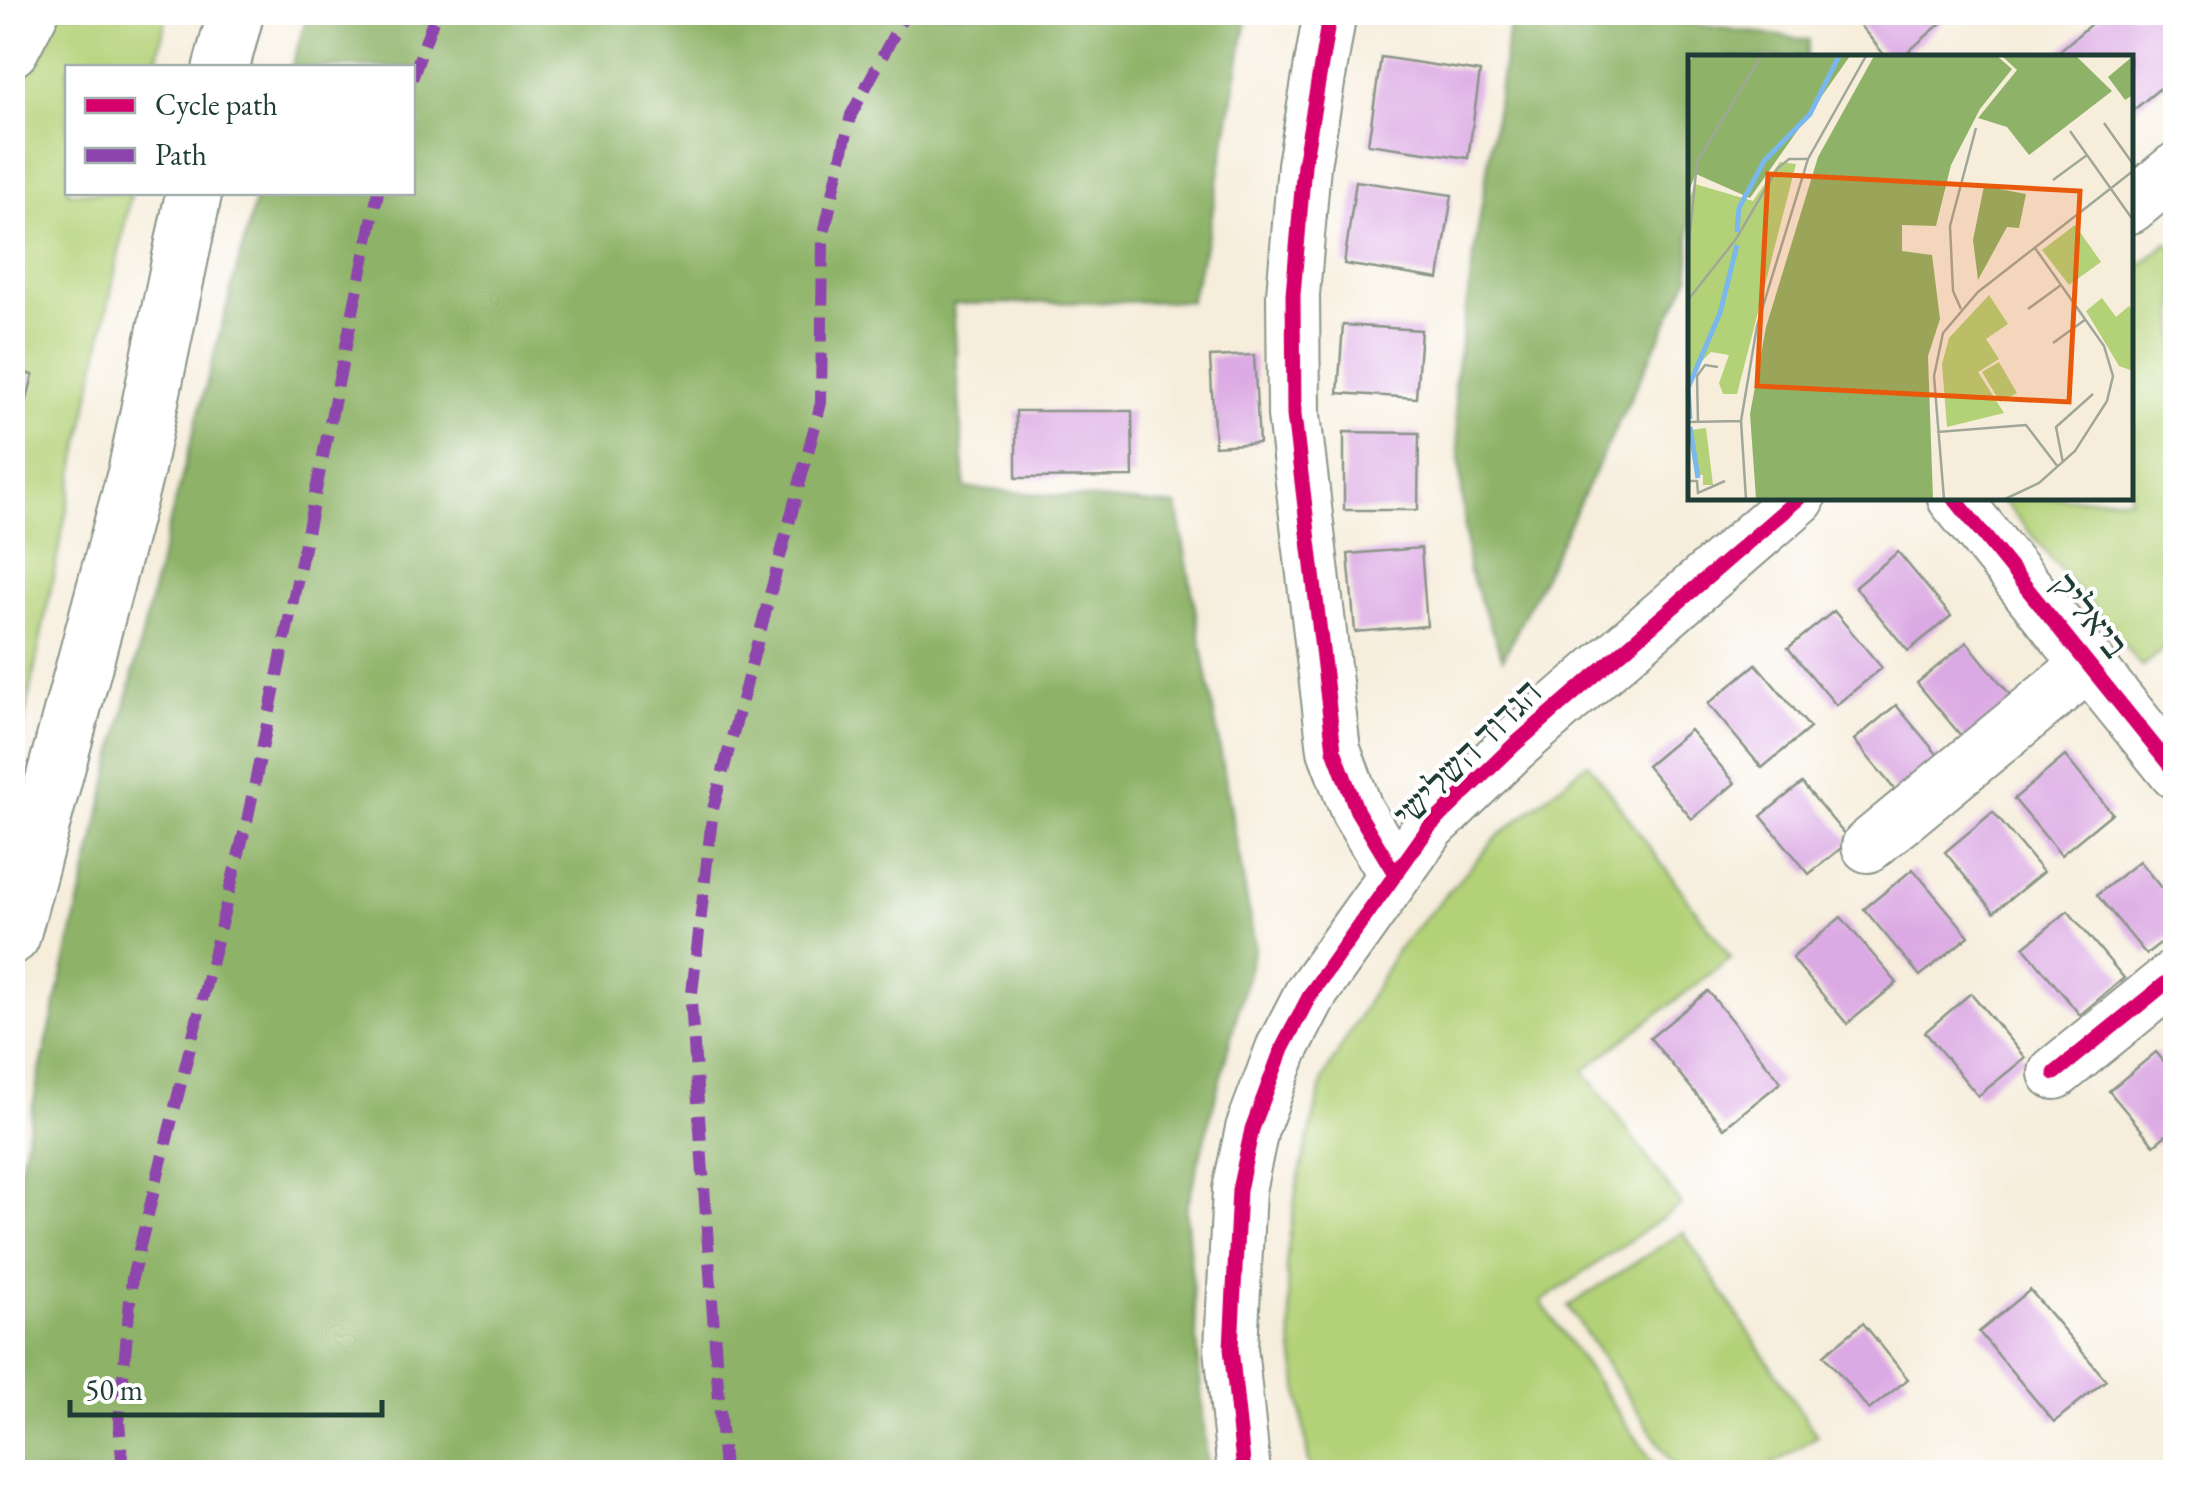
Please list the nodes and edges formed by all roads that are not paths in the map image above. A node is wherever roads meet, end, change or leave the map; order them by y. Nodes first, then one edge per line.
1 (32, 12) edge
2 (236, 12) edge
3 (1330, 12) edge
4 (12, 50) edge
5 (222, 65) edge
6 (2176, 168) edge
7 (193, 195) edge
8 (2133, 205) edge
9 (1797, 500) edge
10 (1956, 500) edge
11 (2088, 664) junction
12 (2176, 772) edge
13 (1868, 846) dead end
14 (1395, 874) junction
15 (12, 936) edge
16 (2176, 975) edge
17 (2055, 1073) dead end
18 (1244, 1472) edge

1 - 4 street
2 - 5 main road
3 - 14 street
6 - 8 street
7 - 15 main road
9 - 14 street, הגדוד השלישי
10 - 11 street, ביאליק
11 - 12 street, ביאליק
11 - 13 street
14 - 18 street, הגדוד השלישי
16 - 17 street

